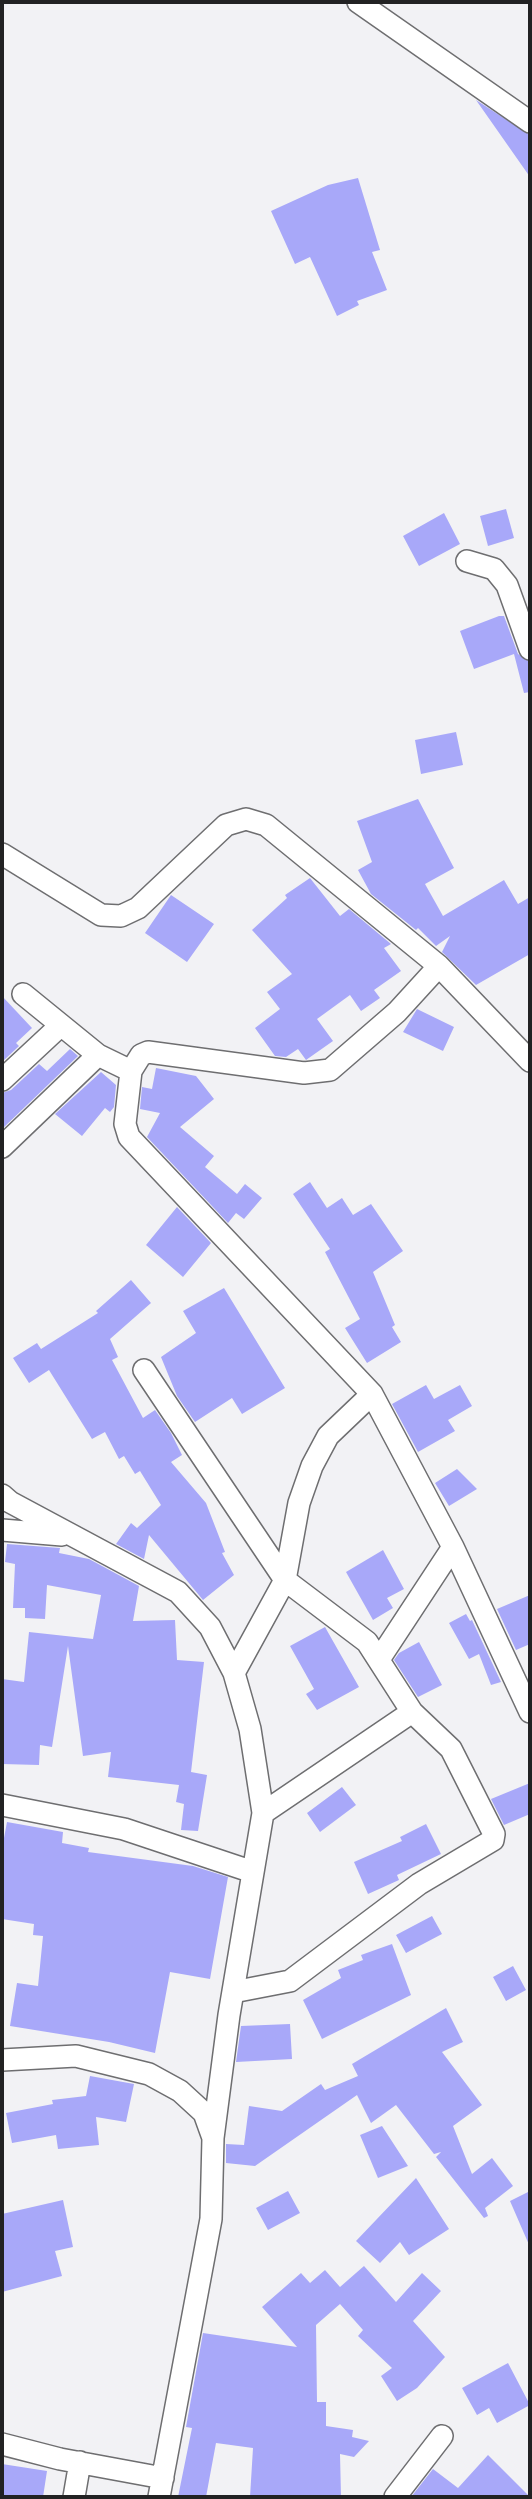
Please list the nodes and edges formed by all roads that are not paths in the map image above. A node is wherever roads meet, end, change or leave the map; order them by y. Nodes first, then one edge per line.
1 (358, 2) edge
2 (530, 122) edge
3 (467, 561) dead end
4 (530, 649) edge
5 (2, 853) edge
6 (439, 966) junction
7 (23, 994) dead end
8 (60, 1026) junction
9 (99, 1055) junction
10 (530, 1061) edge
11 (131, 1071) junction
12 (2, 1080) edge
13 (2, 1147) edge
14 (144, 1370) dead end
15 (372, 1394) junction
16 (2, 1495) edge
17 (2, 1530) edge
18 (71, 1535) junction
19 (453, 1547) junction
20 (285, 1580) junction
21 (380, 1658) junction
22 (234, 1673) junction
23 (412, 1712) junction
24 (530, 1712) edge
25 (2, 1805) edge
26 (263, 1813) junction
27 (253, 1872) junction
28 (233, 1992) junction
29 (2, 2060) edge
30 (213, 2138) junction
31 (442, 2436) dead end
32 (2, 2444) edge
33 (80, 2462) junction
34 (161, 2488) edge
35 (74, 2497) edge
36 (395, 2497) edge

1 - 2 street
3 - 4 street
5 - 6 street
6 - 10 street
6 - 11 street
7 - 8 street
8 - 9 street
8 - 12 street
9 - 11 street
9 - 13 street
11 - 15 street
14 - 20 street
15 - 19 street
15 - 20 street
16 - 18 street
17 - 18 street
18 - 22 street
19 - 21 street
19 - 24 street
20 - 21 street
20 - 22 street
21 - 23 street
22 - 26 street
23 - 26 street
23 - 28 street
25 - 27 street
26 - 27 street
27 - 28 street
28 - 30 street
29 - 30 street
30 - 34 street
31 - 36 street
32 - 33 street
33 - 34 street
33 - 35 street

